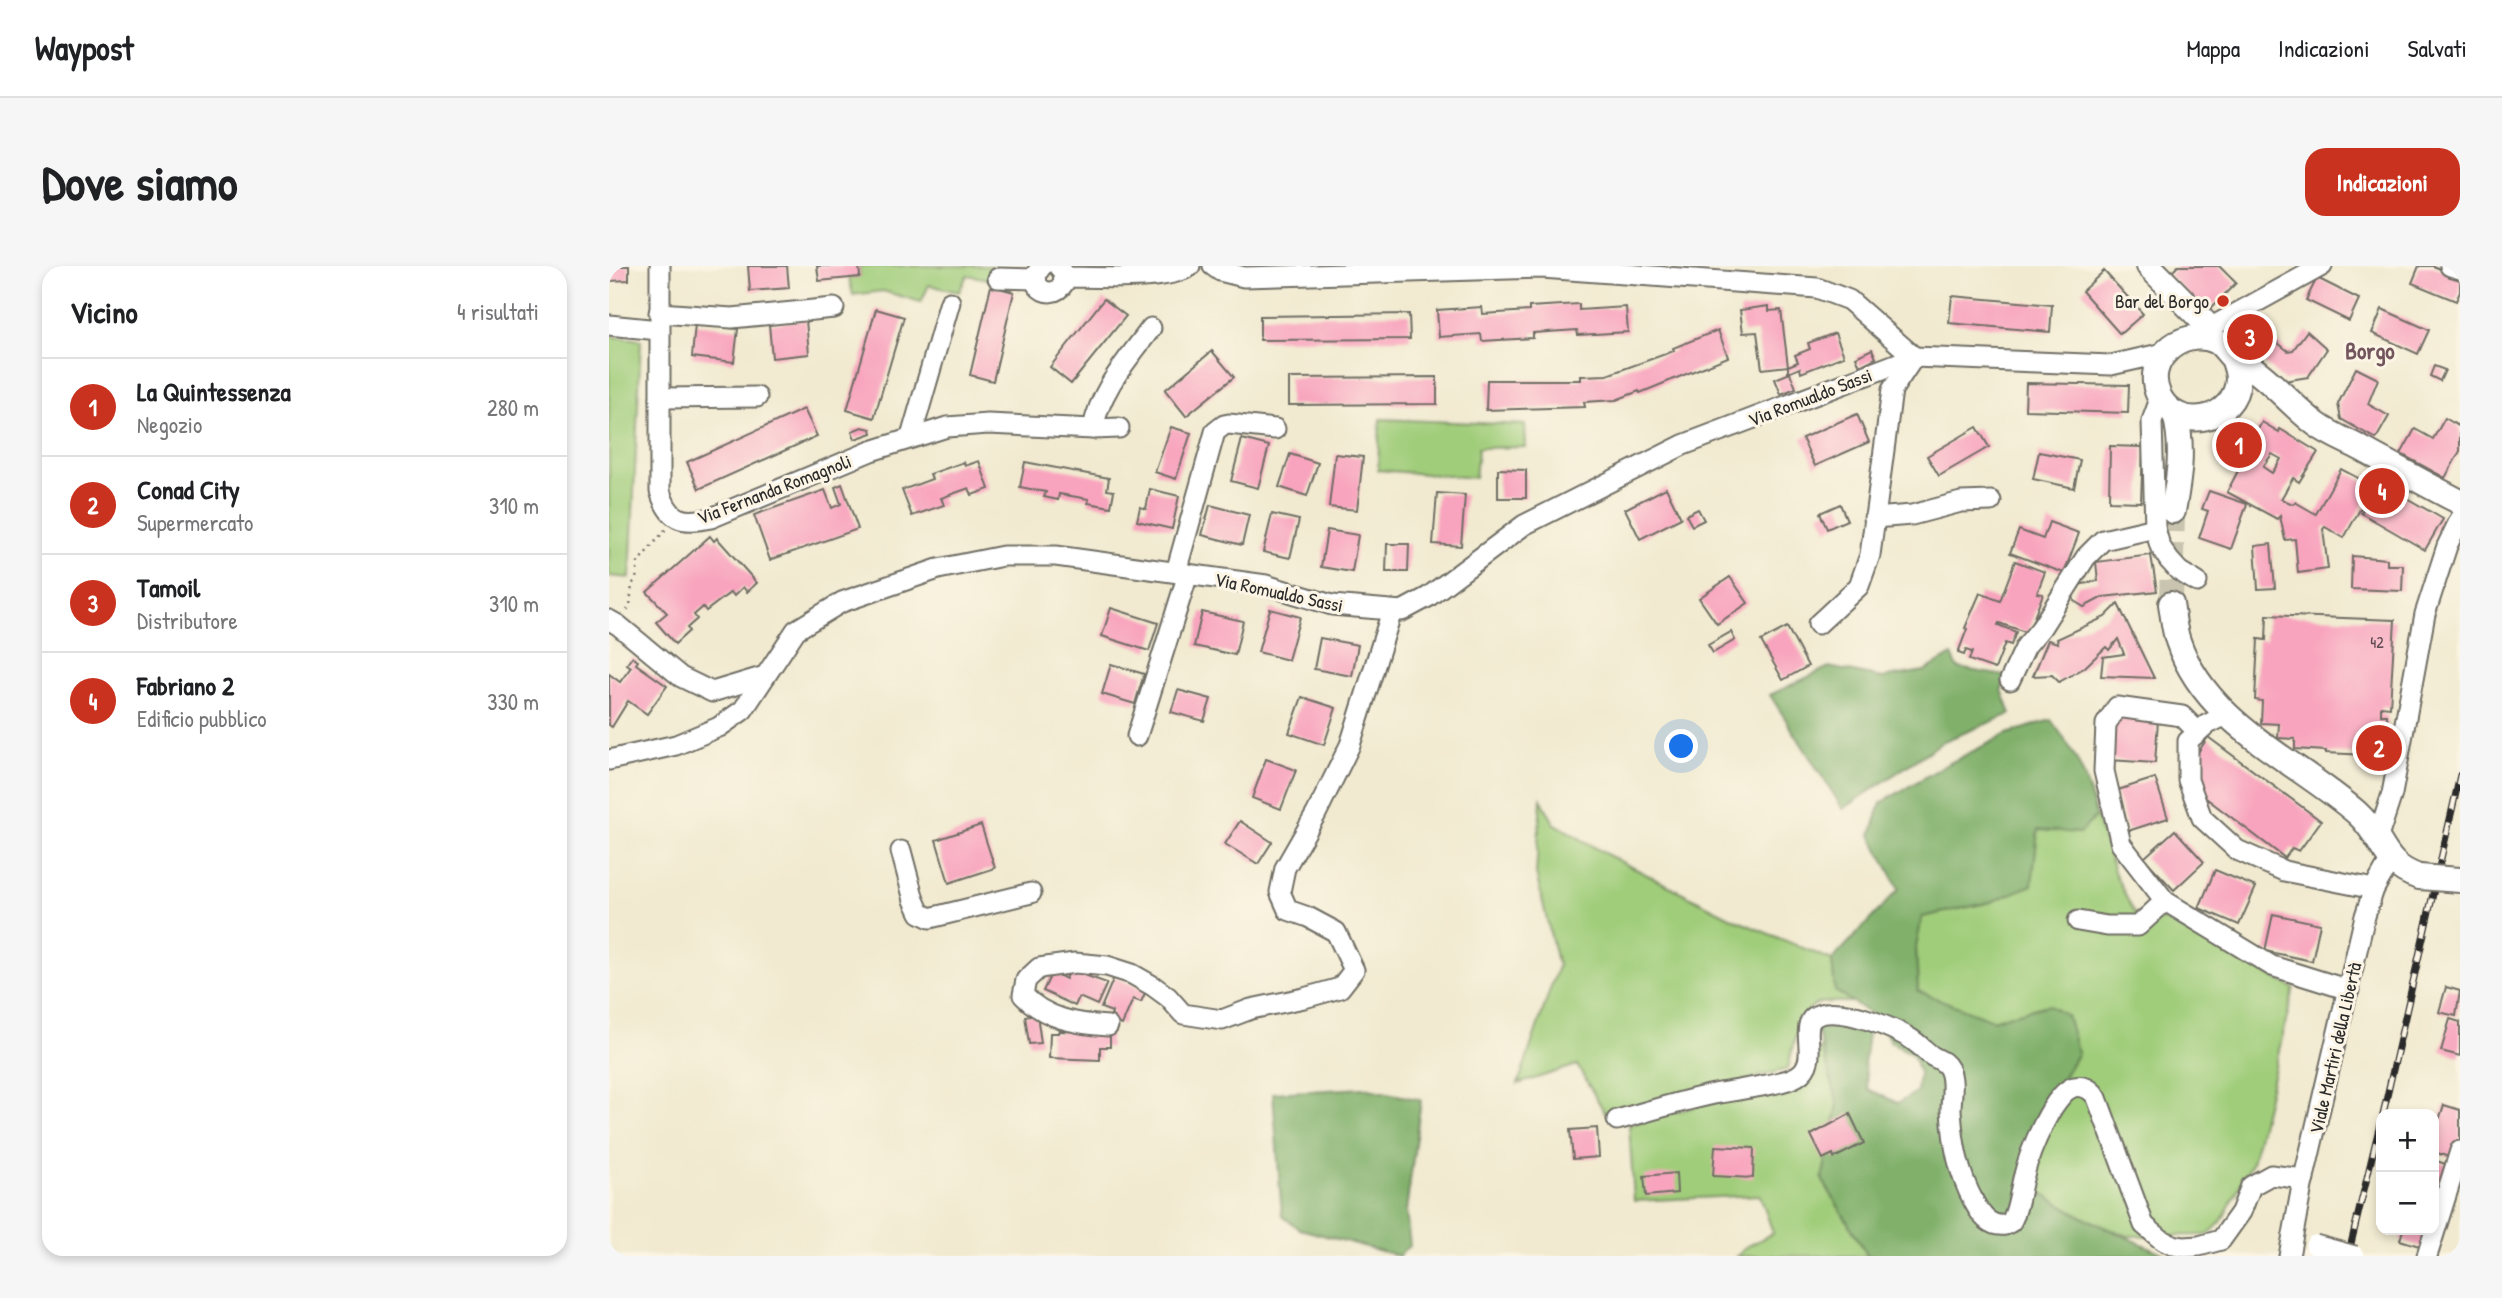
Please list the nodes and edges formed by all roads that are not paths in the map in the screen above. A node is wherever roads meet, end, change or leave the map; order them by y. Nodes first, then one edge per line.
1 (660, 266) edge
2 (1190, 266) edge
3 (1213, 266) edge
4 (2149, 266) edge
5 (2322, 266) edge
6 (2450, 266) edge
7 (2460, 269) edge
8 (1342, 270) edge
9 (1639, 271) edge
10 (1061, 272) edge
11 (1039, 273) edge
12 (998, 278) dead end
13 (2168, 285) junction
14 (950, 302) dead end
15 (834, 308) dead end
16 (659, 322) junction
17 (609, 325) edge
18 (1151, 328) dead end
19 (2211, 335) junction
20 (2167, 349) junction
21 (1914, 357) junction
22 (2233, 358) junction
23 (2111, 365) junction
24 (2278, 391) junction
25 (757, 397) dead end
26 (660, 398) junction
27 (2233, 398) junction
28 (2164, 401) junction
29 (1119, 428) dead end
30 (1093, 429) junction
31 (1275, 429) dead end
32 (911, 437) junction
33 (1991, 501) dead end
34 (2460, 502) edge
35 (2173, 511) tunnel mouth
36 (1874, 518) junction
37 (2460, 519) edge
38 (2155, 528) junction
39 (1182, 573) junction
40 (2197, 582) dead end
41 (2171, 604) tunnel mouth
42 (1392, 611) junction
43 (614, 623) edge
44 (1818, 624) dead end
45 (765, 676) junction
46 (2010, 680) dead end
47 (2226, 715) junction
48 (2198, 732) junction
49 (1137, 737) dead end
50 (609, 760) edge
51 (2378, 837) junction
52 (901, 851) dead end
53 (2390, 861) junction
54 (2460, 880) edge
55 (2374, 888) junction
56 (1031, 892) dead end
57 (2165, 901) junction
58 (2078, 921) dead end
59 (2349, 990) junction
60 (1108, 1026) dead end
61 (1617, 1120) dead end
62 (2460, 1151) edge
63 (2304, 1179) junction
64 (2291, 1247) edge
65 (2355, 1256) edge
66 (2427, 1256) edge

1 - 16 street, Via Fernanda Romagnoli
2 - 10 street
3 - 8 street
4 - 13 main road
5 - 19 street
6 - 7 street
8 - 9 street
9 - 21 street
10 - 11 street
11 - 12 street
13 - 19 main road
13 - 20 main road
14 - 32 street
15 - 16 street
16 - 17 street
16 - 26 street, Via Fernanda Romagnoli
18 - 30 street
19 - 20 main road
19 - 22 main road
20 - 23 street, Via Romualdo Sassi
20 - 28 main road
21 - 23 street, Via Romualdo Sassi
21 - 36 street, Via Romualdo Sassi
21 - 42 street, Via Romualdo Sassi
22 - 24 main road
22 - 27 main road
23 - 28 street, Via Romualdo Sassi
24 - 27 main road
24 - 34 main road
25 - 26 street
26 - 32 street, Via Fernanda Romagnoli
27 - 28 main road
28 - 35 main road
28 - 38 street
29 - 30 street, Via Fernanda Romagnoli
30 - 32 street, Via Fernanda Romagnoli
31 - 39 street
33 - 36 street
36 - 44 street, Via Romualdo Sassi
37 - 51 street
38 - 40 street
38 - 46 street
39 - 42 street, Via Romualdo Sassi
39 - 45 street, Via Romualdo Sassi
39 - 49 street
41 - 47 main road
42 - 60 street
43 - 45 street
45 - 50 street, Via Romualdo Sassi
47 - 48 street
47 - 51 main road
48 - 55 street
48 - 57 street
51 - 53 main road
52 - 56 street
53 - 54 main road, bridge
53 - 55 street, Viale Martiri della Libertà
55 - 59 street, Viale Martiri della Libertà
57 - 58 street
57 - 59 street
59 - 63 street, Viale Martiri della Libertà
61 - 63 street
62 - 66 street
63 - 64 street, Viale Martiri della Libertà
64 - 65 street, bridge

